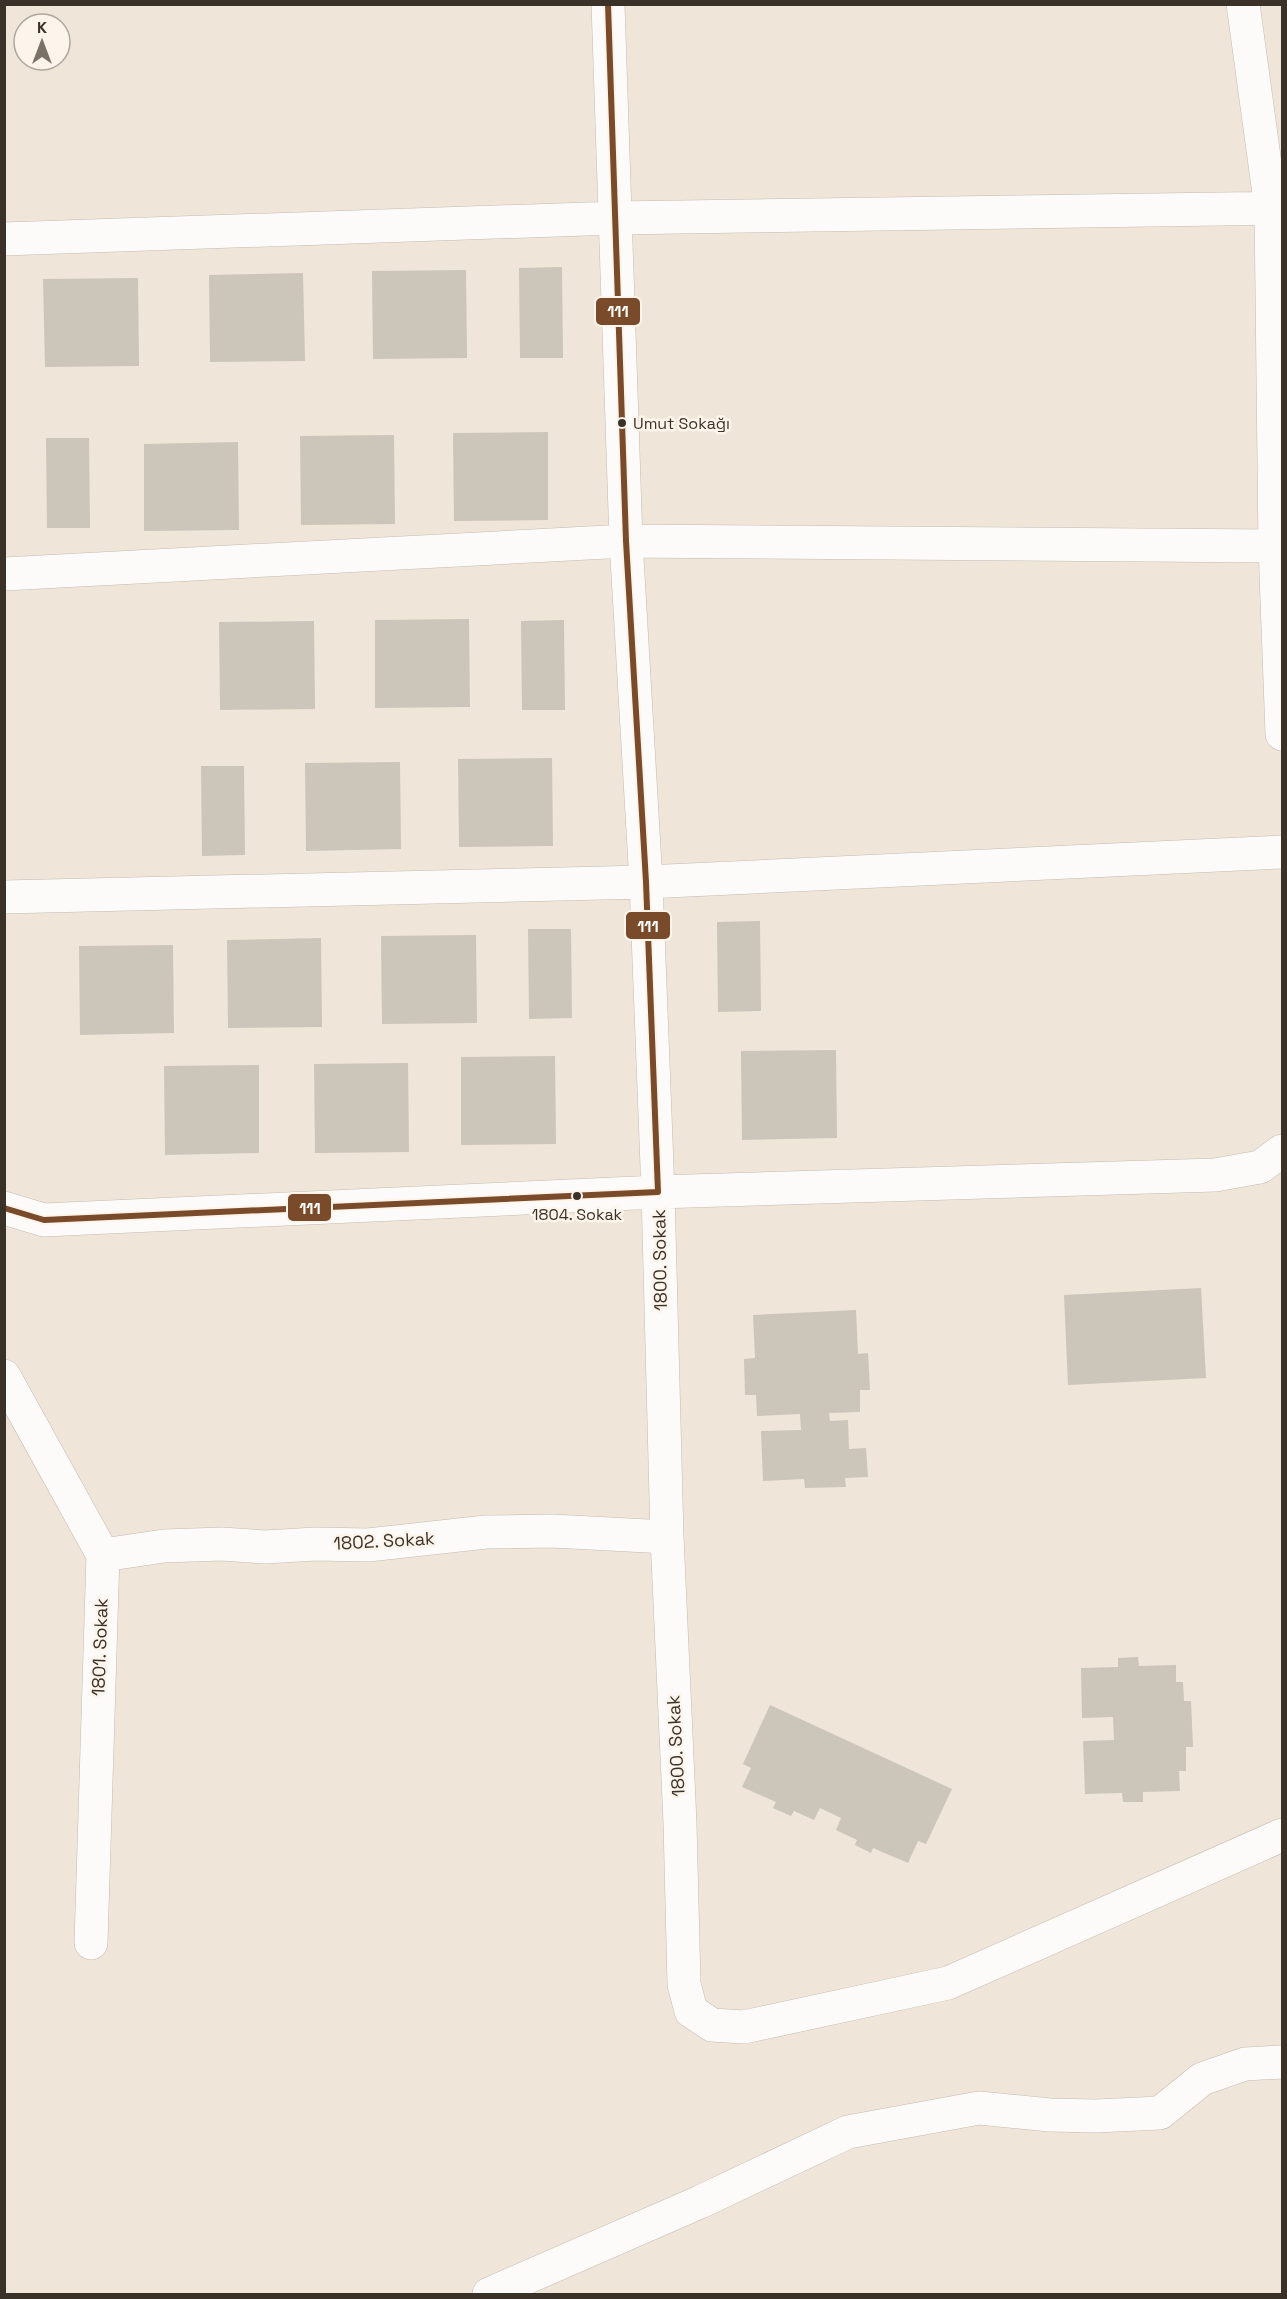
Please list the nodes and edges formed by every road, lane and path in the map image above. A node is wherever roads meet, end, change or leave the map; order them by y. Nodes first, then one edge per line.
1 (608, 4) edge
2 (1243, 4) edge
3 (1277, 208) edge
4 (615, 218) junction
5 (4, 239) edge
6 (626, 541) junction
7 (1279, 546) edge
8 (4, 574) edge
9 (1282, 734) edge
10 (1282, 852) edge
11 (646, 882) junction
12 (4, 897) edge
13 (1282, 1151) edge
14 (658, 1192) junction
15 (4, 1208) edge
16 (4, 1376) edge
17 (667, 1537) junction
18 (103, 1555) junction
19 (1282, 1835) edge
20 (91, 1943) dead end
21 (1282, 2062) edge
22 (489, 2295) edge

1 - 4 street, 1800. Sokak
2 - 3 street
3 - 4 street
3 - 7 street
4 - 5 street
4 - 6 street, 1800. Sokak
6 - 7 street
6 - 8 street
6 - 11 street, 1800. Sokak
7 - 9 street
10 - 11 street
11 - 12 street
11 - 14 street, 1800. Sokak
13 - 14 street
14 - 15 street
14 - 17 street, 1800. Sokak
16 - 18 street
17 - 18 street, 1802. Sokak
17 - 19 street, 1800. Sokak
18 - 20 street, 1801. Sokak
21 - 22 street

